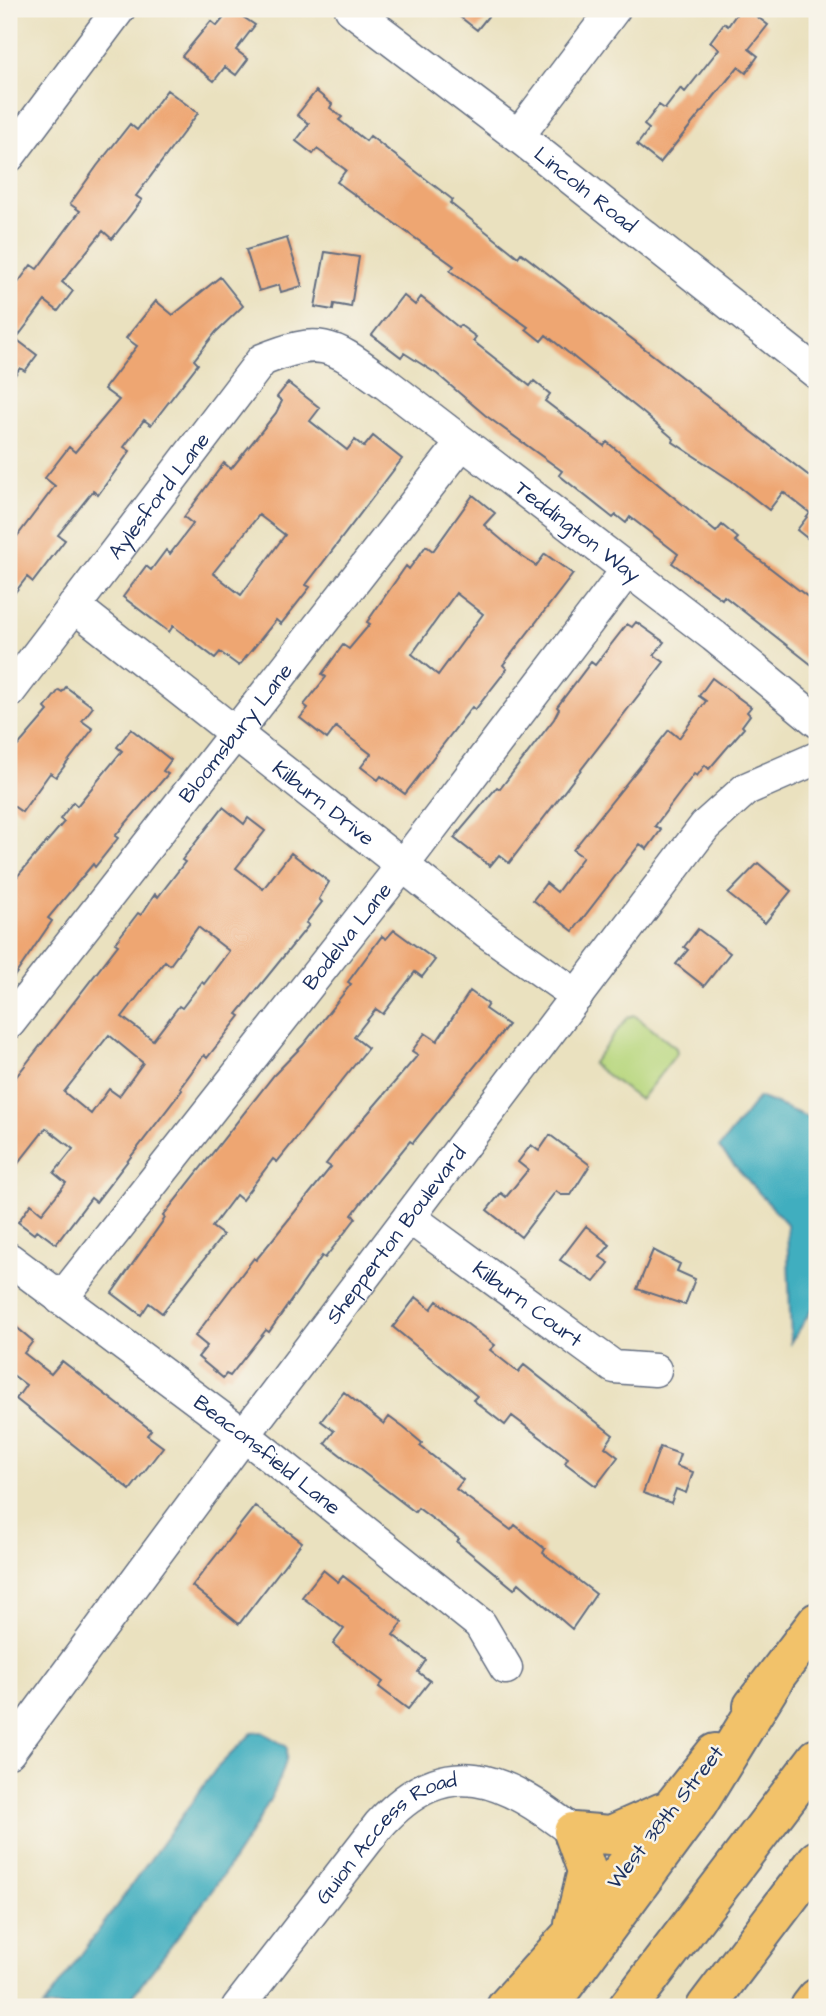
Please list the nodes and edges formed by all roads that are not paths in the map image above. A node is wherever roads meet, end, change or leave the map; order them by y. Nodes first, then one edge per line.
1 (119, 9) edge
2 (351, 9) edge
3 (614, 9) edge
4 (518, 135) junction
5 (9, 156) edge
6 (336, 349) joint
7 (817, 373) edge
8 (462, 443) junction
9 (628, 569) junction
10 (74, 606) junction
11 (9, 692) edge
12 (817, 721) edge
13 (235, 733) junction
14 (817, 758) edge
15 (403, 865) junction
16 (577, 996) junction
17 (9, 1023) edge
18 (410, 1217) junction
19 (9, 1259) edge
20 (61, 1299) junction
21 (655, 1370) dead end
22 (244, 1435) junction
23 (817, 1622) edge
24 (506, 1668) dead end
25 (774, 1680) junction
26 (9, 1752) edge
27 (817, 1758) edge
28 (669, 1809) junction
29 (573, 1832) junction
30 (817, 1860) edge
31 (570, 1936) junction
32 (817, 1998) edge
33 (238, 2007) edge
34 (506, 2007) edge
35 (548, 2007) edge
36 (628, 2007) edge
37 (706, 2007) edge
38 (810, 2007) edge

1 - 5 street
2 - 4 street, Lincoln Road
3 - 4 street
4 - 7 street, Lincoln Road
6 - 8 street, Teddington Way
6 - 10 street, Aylesford Lane
8 - 9 street, Teddington Way
8 - 13 street, Bloomsbury Lane
9 - 12 street, Teddington Way
9 - 15 street, Bodelva Lane
10 - 11 street, Aylesford Lane
10 - 13 street, Kilburn Drive
13 - 15 street, Kilburn Drive
13 - 17 street, Bloomsbury Lane
14 - 16 street, Shepperton Boulevard
15 - 16 street, Kilburn Drive
15 - 20 street, Bodelva Lane
16 - 18 street, Shepperton Boulevard
18 - 21 street, Kilburn Court
18 - 22 street, Shepperton Boulevard
19 - 20 street, Beaconsfield Lane
20 - 22 street, Beaconsfield Lane
22 - 24 street, Beaconsfield Lane
22 - 26 street, Shepperton Boulevard
23 - 25 main road, West 38th Street
25 - 28 main road, West 38th Street
25 - 35 main road
27 - 36 main road
28 - 29 main road
28 - 31 main road, West 38th Street
29 - 31 main road
29 - 33 street, Guion Access Road
30 - 37 main road
31 - 34 main road, West 38th Street
32 - 38 main road

